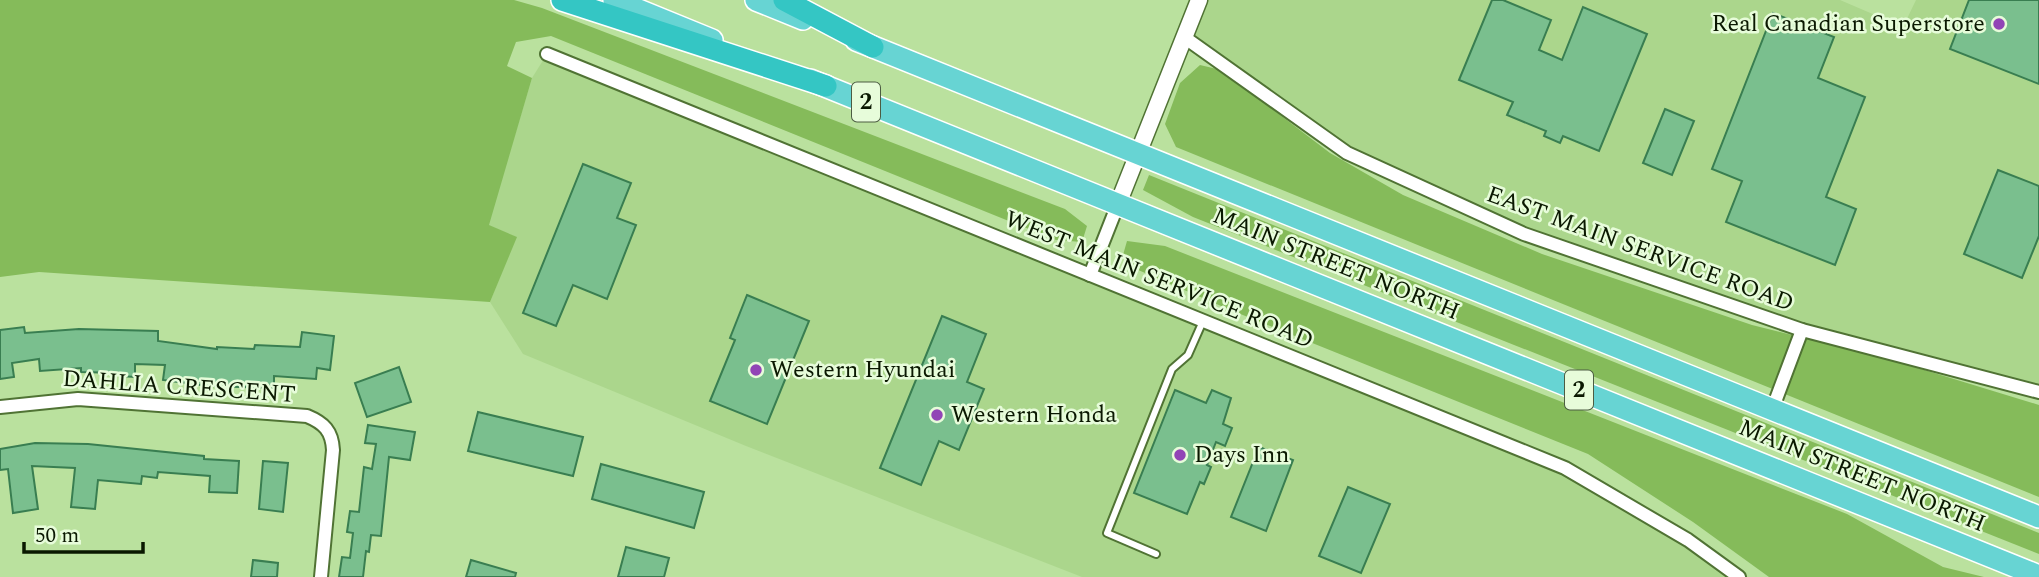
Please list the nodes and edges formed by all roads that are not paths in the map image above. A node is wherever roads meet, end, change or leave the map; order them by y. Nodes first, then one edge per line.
1 (562, 0) edge
2 (614, 0) edge
3 (756, 0) edge
4 (784, 0) edge
5 (1199, 0) edge
6 (1184, 37) junction
7 (873, 47) junction
8 (547, 54) dead end
9 (826, 86) junction
10 (1138, 155) junction
11 (1118, 204) junction
12 (1090, 275) junction
13 (1203, 321) junction
14 (1802, 330) junction
15 (2039, 392) edge
16 (0, 407) edge
17 (1772, 410) junction
18 (2039, 517) edge
19 (1156, 554) dead end
20 (2039, 576) edge
21 (321, 577) edge
22 (1739, 577) edge

1 - 9 highway
2 - 9 main road, MAIN STREET NORTH / 2
3 - 7 main road, MAIN STREET NORTH / 2
4 - 7 highway
5 - 6 street
6 - 10 street
6 - 14 street, EAST MAIN SERVICE ROAD
7 - 10 main road, MAIN STREET NORTH / 2
8 - 12 street, WEST MAIN SERVICE ROAD
9 - 11 main road, MAIN STREET NORTH / 2
10 - 11 street
10 - 17 main road, MAIN STREET NORTH / 2
11 - 12 street
11 - 20 main road, MAIN STREET NORTH / 2
12 - 13 street, WEST MAIN SERVICE ROAD
13 - 19 lane
13 - 22 street, WEST MAIN SERVICE ROAD
14 - 15 street, EAST MAIN SERVICE ROAD
14 - 17 street
16 - 21 street, DAHLIA CRESCENT
17 - 18 main road, MAIN STREET NORTH / 2

